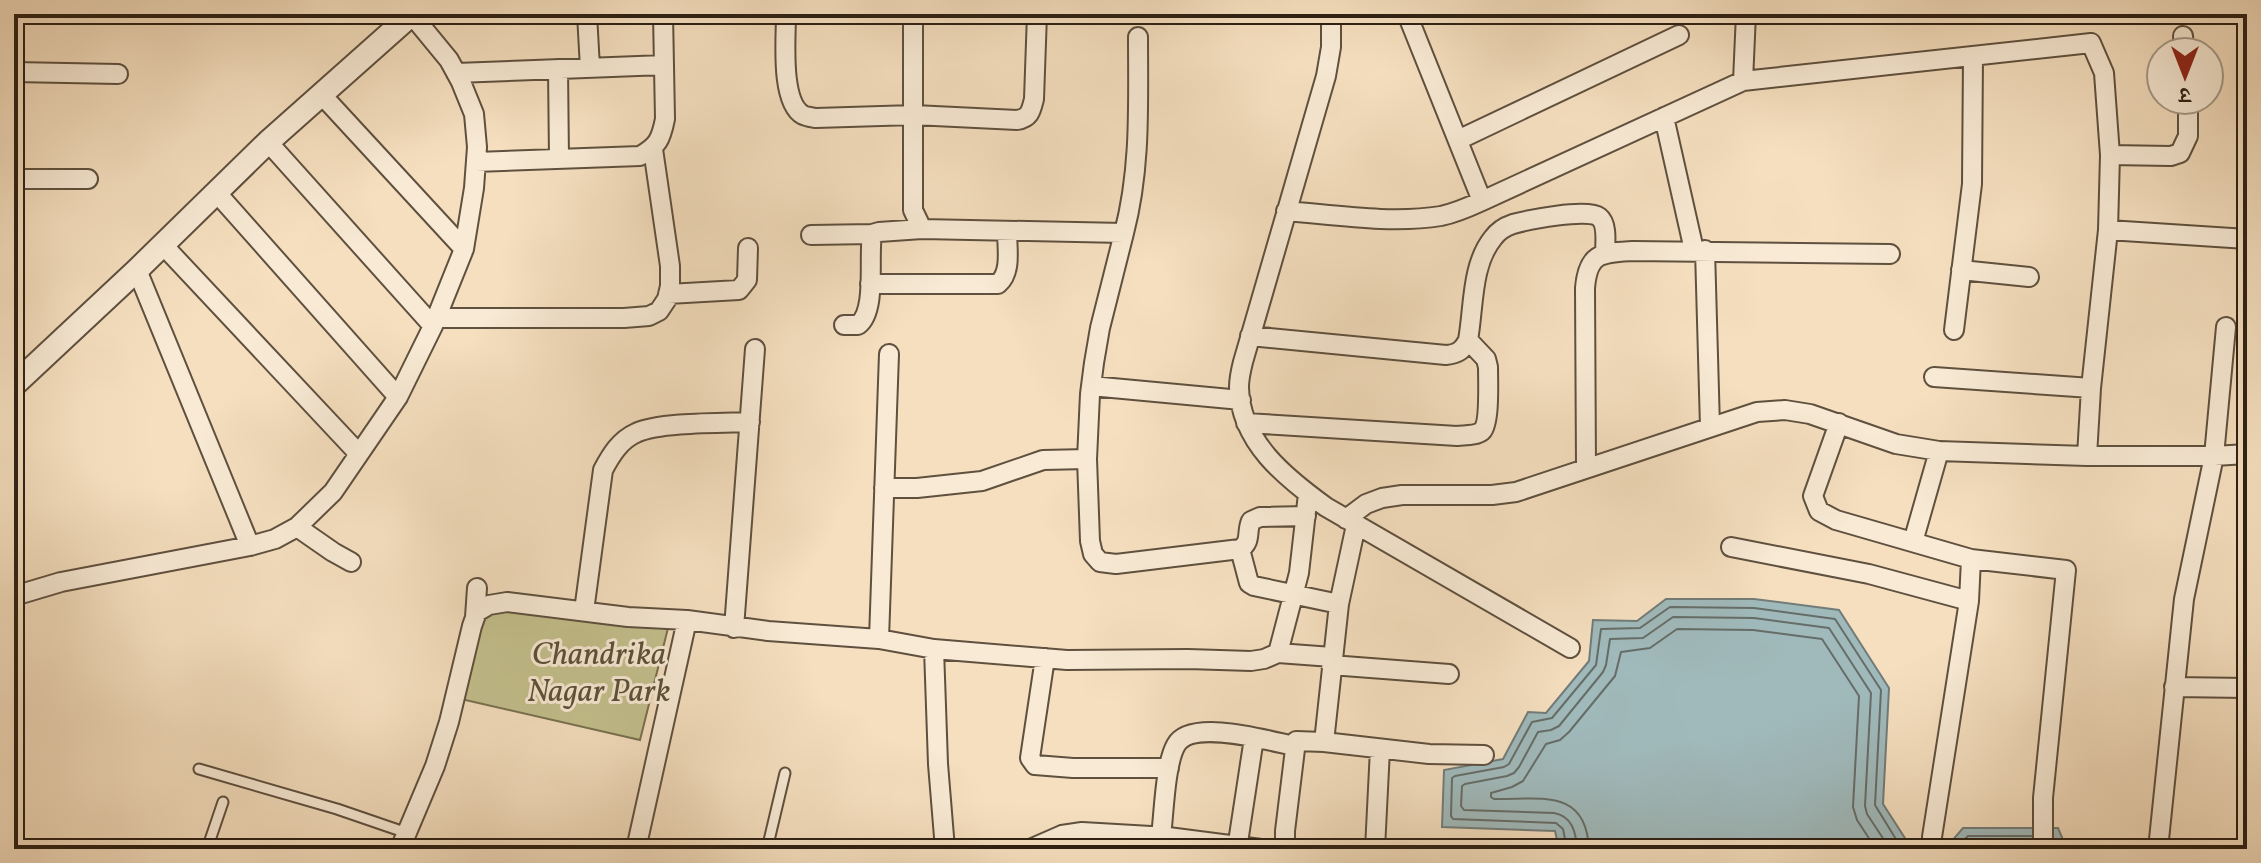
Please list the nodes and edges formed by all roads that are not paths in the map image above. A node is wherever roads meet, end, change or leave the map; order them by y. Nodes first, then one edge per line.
1 (412, 14) edge
2 (587, 14) edge
3 (663, 14) edge
4 (786, 14) edge
5 (913, 14) edge
6 (1037, 14) edge
7 (1331, 14) edge
8 (1407, 14) edge
9 (1746, 14) edge
10 (1679, 35) dead end
11 (1138, 37) dead end
12 (1973, 57) junction
13 (664, 65) junction
14 (590, 68) junction
15 (558, 69) junction
16 (14, 72) edge
17 (456, 73) junction
18 (118, 74) dead end
19 (1743, 81) junction
20 (321, 94) junction
21 (914, 115) junction
22 (2188, 116) edge
23 (1664, 117) junction
24 (1458, 140) junction
25 (268, 142) junction
26 (653, 149) junction
27 (2110, 155) junction
28 (559, 159) junction
29 (476, 162) junction
30 (14, 179) edge
31 (88, 179) dead end
32 (216, 192) junction
33 (1482, 201) junction
34 (1286, 211) junction
35 (922, 229) junction
36 (2108, 230) junction
37 (1007, 231) junction
38 (1124, 233) junction
39 (872, 234) junction
40 (811, 235) dead end
41 (2247, 239) edge
42 (163, 245) junction
43 (748, 248) dead end
44 (464, 249) junction
45 (1700, 250) junction
46 (1605, 254) junction
47 (1890, 254) dead end
48 (137, 270) junction
49 (1961, 270) junction
50 (2029, 277) dead end
51 (870, 284) junction
52 (668, 294) junction
53 (435, 322) junction
54 (844, 325) dead end
55 (2226, 327) dead end
56 (1954, 330) dead end
57 (1250, 336) junction
58 (1468, 340) junction
59 (755, 349) dead end
60 (889, 354) dead end
61 (1934, 377) dead end
62 (14, 385) edge
63 (1091, 386) junction
64 (2091, 388) junction
65 (398, 397) junction
66 (1241, 400) junction
67 (750, 422) junction
68 (1246, 423) junction
69 (1839, 423) junction
70 (1710, 427) junction
71 (1939, 451) junction
72 (359, 454) junction
73 (2247, 454) edge
74 (2087, 456) junction
75 (2214, 456) junction
76 (1087, 459) junction
77 (1586, 467) junction
78 (884, 488) junction
79 (1308, 494) junction
80 (1306, 516) junction
81 (1351, 522) junction
82 (297, 527) junction
83 (1913, 542) junction
84 (250, 546) junction
85 (1731, 547) dead end
86 (1240, 549) junction
87 (1971, 559) junction
88 (351, 562) dead end
89 (477, 588) dead end
90 (1293, 595) junction
91 (14, 596) edge
92 (1969, 601) junction
93 (1339, 604) junction
94 (584, 611) junction
95 (475, 617) junction
96 (687, 620) junction
97 (734, 628) junction
98 (879, 639) junction
99 (1570, 648) dead end
100 (934, 649) junction
101 (1278, 653) junction
102 (1045, 658) junction
103 (1332, 661) junction
104 (1449, 674) dead end
105 (2174, 687) junction
106 (2247, 688) edge
107 (1254, 738) junction
108 (1324, 742) junction
109 (1294, 746) junction
110 (1380, 749) junction
111 (1484, 755) dead end
112 (1169, 768) junction
113 (199, 769) dead end
114 (785, 773) dead end
115 (223, 802) dead end
116 (1161, 836) junction
117 (1932, 837) dead end
118 (404, 841) edge
119 (1112, 841) edge
120 (1237, 847) edge
121 (207, 849) edge
122 (636, 849) edge
123 (767, 849) edge
124 (945, 849) edge
125 (1030, 849) edge
126 (1261, 849) edge
127 (1285, 849) edge
128 (1375, 849) edge
129 (2043, 849) edge
130 (2158, 849) edge

1 - 17 street
1 - 20 street
2 - 14 street
3 - 13 street
4 - 21 street
5 - 21 street
6 - 21 street
7 - 34 street
8 - 24 street
9 - 19 street
10 - 24 street
11 - 38 street
12 - 19 street
12 - 27 street
12 - 49 street
13 - 14 street
13 - 26 street
14 - 15 street
15 - 17 street
15 - 28 street
16 - 18 street
17 - 29 street
19 - 23 street
20 - 25 street
20 - 44 street
21 - 35 street
22 - 27 street
23 - 33 street
23 - 45 street
24 - 33 street
25 - 32 street
25 - 53 street
26 - 28 street
26 - 52 street
27 - 36 street
28 - 29 street
29 - 44 street
30 - 31 street
32 - 42 street
32 - 65 street
33 - 34 street
34 - 57 street
35 - 37 street
35 - 39 street
36 - 41 street
36 - 64 street
37 - 38 street
37 - 51 street
38 - 63 street
39 - 40 street
39 - 51 street
42 - 48 street
42 - 72 street
43 - 52 street
44 - 53 street
45 - 46 street
45 - 47 street
45 - 70 street
46 - 58 street
46 - 77 street
48 - 62 street
48 - 84 street
49 - 50 street
49 - 56 street
51 - 54 street
52 - 53 street
53 - 65 street
55 - 75 street
57 - 58 street
57 - 66 street
58 - 68 street
59 - 67 street
60 - 78 street
61 - 64 street
63 - 66 street
63 - 76 street
64 - 74 street
65 - 72 street
66 - 68 street
67 - 94 street
67 - 97 street
68 - 79 street
69 - 70 street
69 - 71 street
69 - 83 street
70 - 77 street
71 - 74 street
71 - 83 street
72 - 82 street
73 - 75 street
74 - 75 street
75 - 105 street
76 - 78 street
76 - 86 street
77 - 81 street
78 - 98 street
79 - 80 street
79 - 81 street
80 - 86 street
80 - 90 street
81 - 93 street
81 - 99 street
82 - 84 street
82 - 88 street
83 - 87 street
84 - 91 street
85 - 92 street
86 - 90 street
87 - 92 street
87 - 129 street
89 - 95 street
90 - 93 street
90 - 101 street
92 - 117 street
93 - 103 street
94 - 95 street
94 - 96 street
95 - 118 street
96 - 97 street
96 - 122 street
97 - 98 street
98 - 100 street
100 - 102 street
100 - 124 street
101 - 102 street
101 - 103 street
102 - 112 street
103 - 104 street
103 - 108 street
105 - 106 street
105 - 130 street
107 - 109 street
107 - 112 street
107 - 120 street
108 - 109 street
108 - 110 street
109 - 127 street
110 - 111 street
110 - 128 street
112 - 116 street
113 - 118 lane
114 - 123 lane
115 - 121 lane
116 - 119 street
116 - 120 street
119 - 125 street
120 - 126 street

